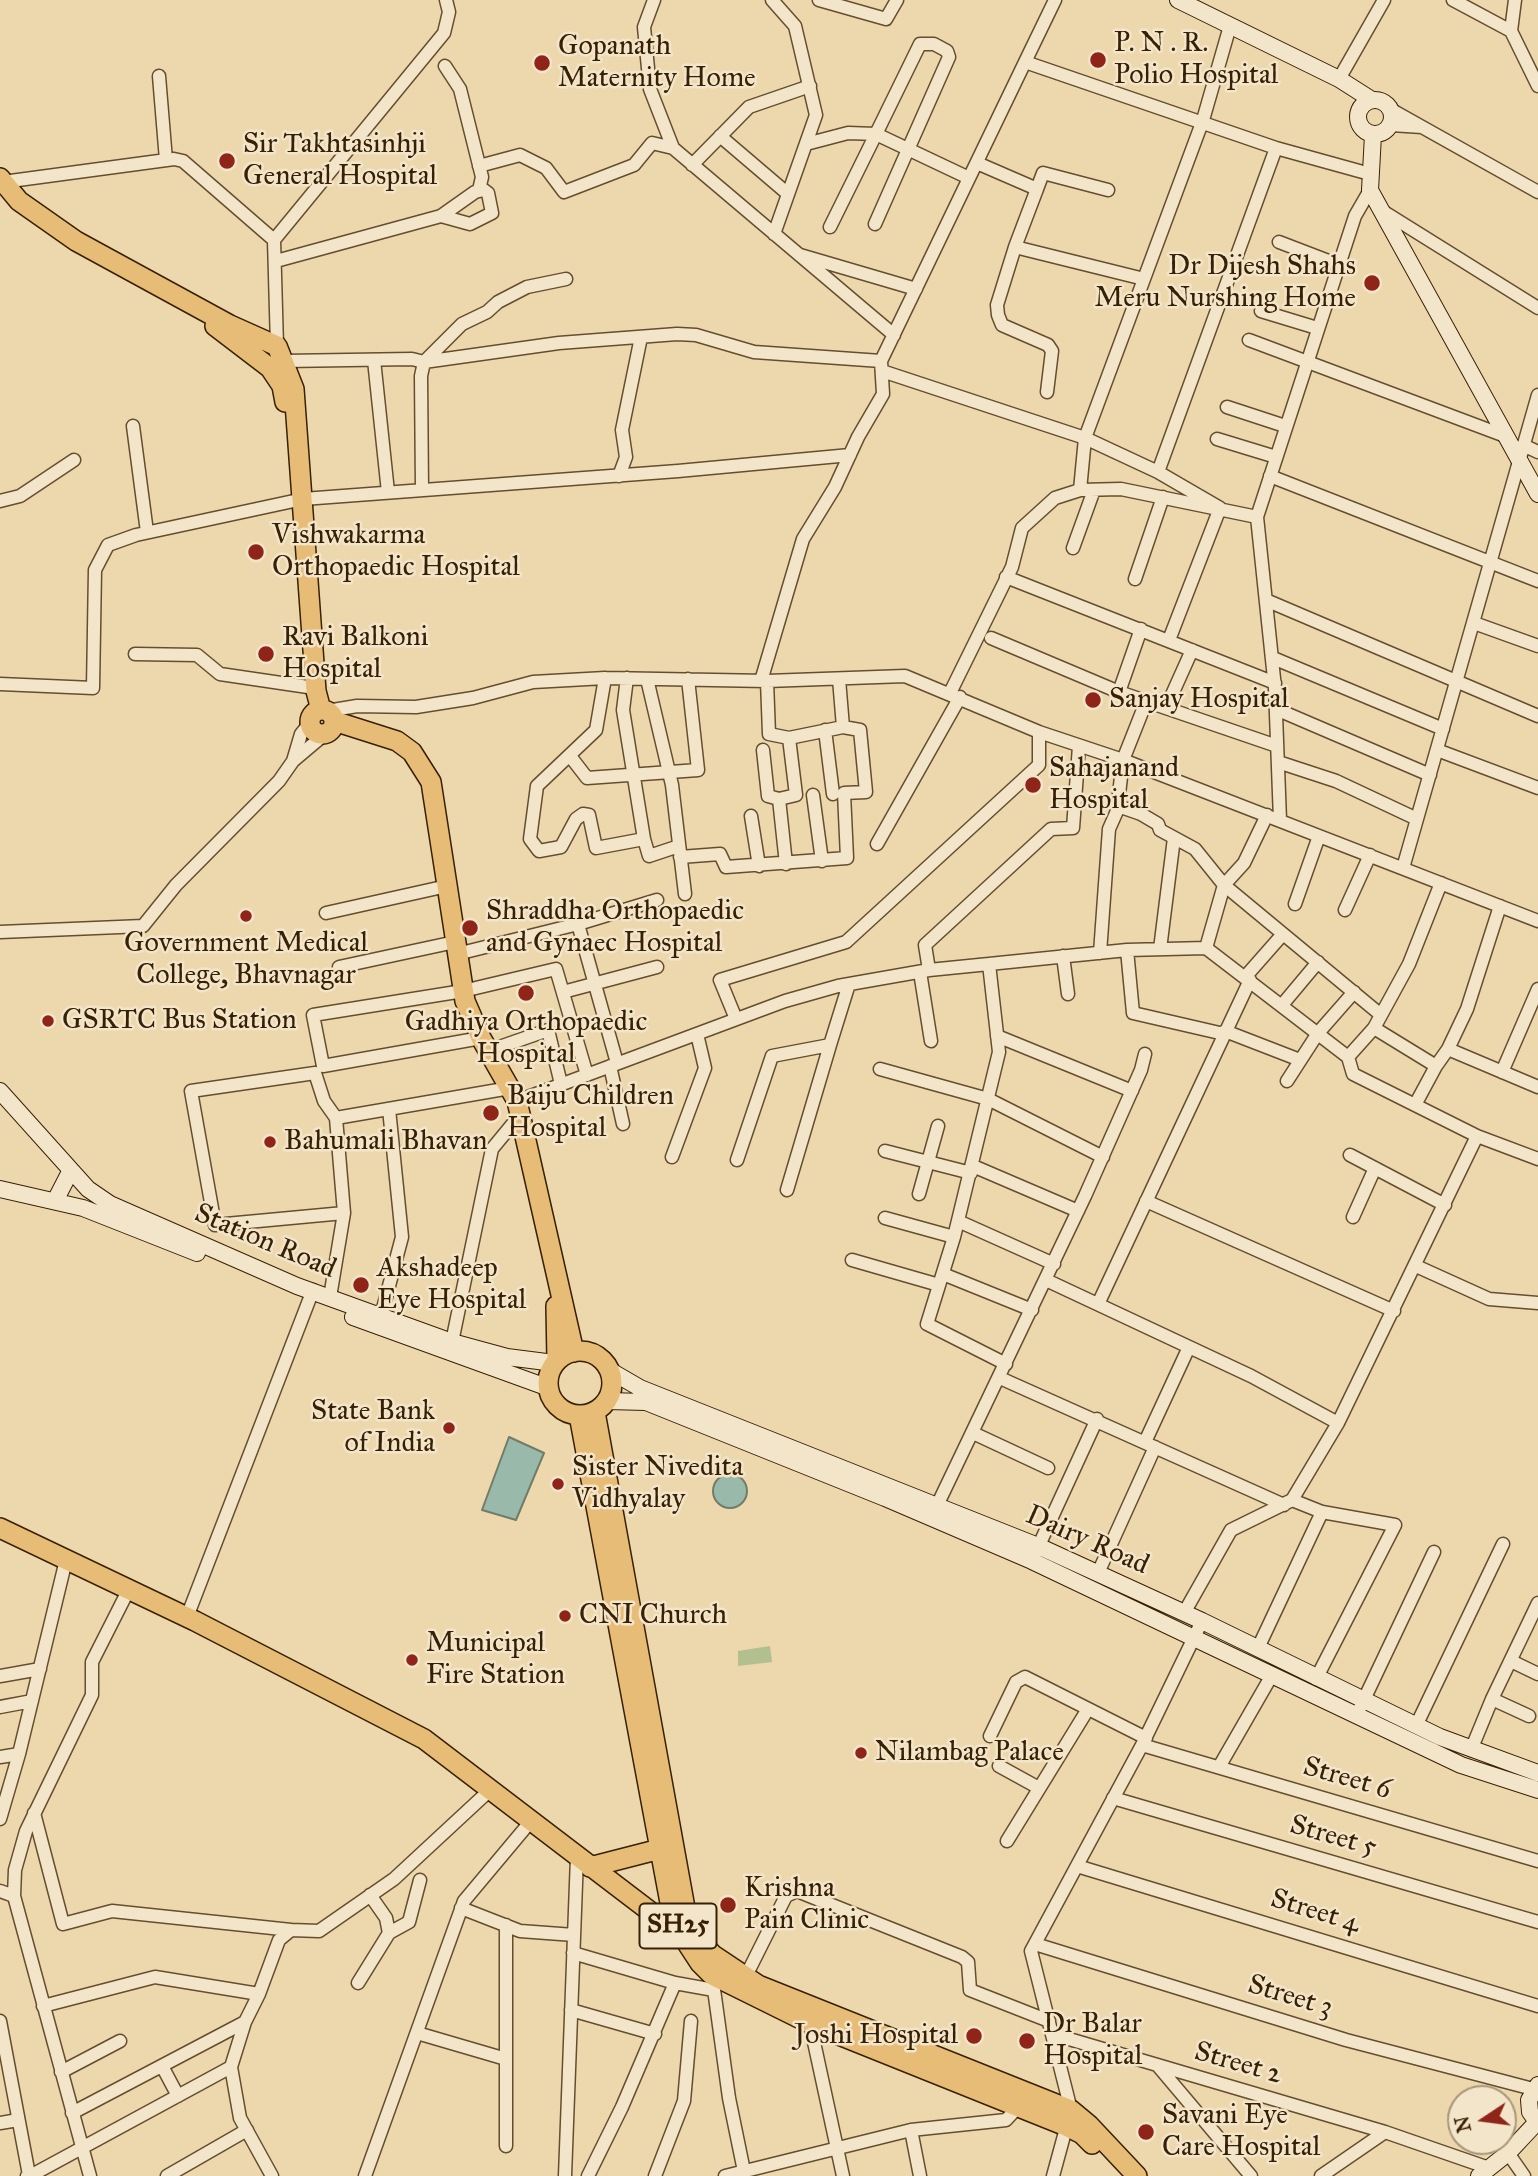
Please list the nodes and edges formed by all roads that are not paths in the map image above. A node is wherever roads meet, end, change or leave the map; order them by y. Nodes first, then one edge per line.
1 (446, 0) edge
2 (654, 0) edge
3 (772, 0) edge
4 (819, 0) edge
5 (897, 0) edge
6 (1055, 0) edge
7 (1178, 0) edge
8 (1384, 0) edge
9 (1453, 0) edge
10 (1515, 0) edge
11 (1230, 26) junction
12 (1511, 31) junction
13 (1025, 62) junction
14 (445, 66) dead end
15 (159, 76) dead end
16 (1343, 82) junction
17 (810, 86) junction
18 (1538, 86) edge
19 (1366, 104) junction
20 (1391, 117) junction
21 (1203, 120) junction
22 (1367, 131) junction
23 (876, 134) junction
24 (720, 136) junction
25 (806, 144) junction
26 (673, 148) junction
27 (1276, 148) junction
28 (909, 149) junction
29 (166, 160) junction
30 (977, 163) junction
31 (692, 164) junction
32 (480, 166) junction
33 (1370, 176) junction
34 (970, 178) junction
35 (1, 184) edge
36 (1037, 189) junction
37 (479, 190) junction
38 (1108, 190) dead end
39 (1538, 192) edge
40 (788, 194) junction
41 (1379, 208) junction
42 (441, 216) junction
43 (875, 224) dead end
44 (830, 227) dead end
45 (774, 234) junction
46 (274, 240) junction
47 (1279, 242) dead end
48 (1015, 247) junction
49 (796, 254) junction
50 (276, 261) junction
51 (1339, 265) junction
52 (566, 279) dead end
53 (1144, 279) junction
54 (916, 289) junction
55 (182, 299) junction
56 (1538, 308) edge
57 (1261, 311) dead end
58 (1317, 328) junction
59 (894, 335) junction
60 (641, 337) junction
61 (1249, 340) dead end
62 (374, 360) junction
63 (424, 362) junction
64 (1306, 362) junction
65 (282, 364) junction
66 (881, 366) junction
67 (1047, 392) dead end
68 (1538, 395) edge
69 (1227, 407) dead end
70 (133, 426) dead end
71 (1285, 426) junction
72 (1505, 436) junction
73 (1085, 438) junction
74 (1217, 439) dead end
75 (1520, 452) junction
76 (1538, 452) edge
77 (850, 454) junction
78 (1276, 457) junction
79 (74, 460) dead end
80 (1158, 472) junction
81 (619, 476) junction
82 (1270, 476) junction
83 (422, 490) junction
84 (1080, 490) junction
85 (1094, 490) junction
86 (388, 492) junction
87 (1538, 494) edge
88 (1163, 497) junction
89 (0, 500) edge
90 (298, 500) junction
91 (1220, 508) junction
92 (1257, 517) junction
93 (147, 532) junction
94 (1073, 548) dead end
95 (1492, 563) junction
96 (1006, 577) junction
97 (1135, 579) dead end
98 (1538, 581) edge
99 (1268, 601) junction
100 (1474, 623) junction
101 (1141, 629) junction
102 (990, 638) dead end
103 (1169, 640) junction
104 (1538, 646) edge
105 (1192, 650) junction
106 (135, 654) dead end
107 (1273, 658) junction
108 (605, 678) junction
109 (627, 678) junction
110 (648, 679) junction
111 (688, 679) junction
112 (839, 679) junction
113 (764, 681) junction
114 (1457, 681) junction
115 (1275, 683) junction
116 (0, 684) edge
117 (308, 687) junction
118 (1119, 692) junction
119 (955, 695) junction
120 (1146, 702) junction
121 (1166, 708) junction
122 (1276, 709) junction
123 (1538, 716) edge
124 (324, 720) junction
125 (843, 727) junction
126 (1443, 729) junction
127 (825, 730) junction
128 (1039, 732) junction
129 (789, 738) junction
130 (1079, 746) junction
131 (1277, 746) junction
132 (763, 750) dead end
133 (1437, 750) junction
134 (570, 756) junction
135 (1123, 760) junction
136 (293, 761) junction
137 (1278, 762) junction
138 (669, 773) junction
139 (634, 775) junction
140 (1430, 775) junction
141 (1538, 788) edge
142 (838, 793) junction
143 (796, 795) junction
144 (813, 795) junction
145 (779, 799) junction
146 (1118, 806) junction
147 (1267, 815) junction
148 (751, 816) dead end
149 (1417, 819) junction
150 (1280, 820) junction
151 (1319, 836) junction
152 (1174, 838) junction
153 (644, 839) junction
154 (877, 844) dead end
155 (680, 851) junction
156 (1370, 855) junction
157 (821, 861) junction
158 (786, 864) junction
159 (759, 866) junction
160 (1403, 868) junction
161 (1441, 883) junction
162 (1224, 885) junction
163 (447, 886) junction
164 (685, 894) dead end
165 (657, 900) dead end
166 (1296, 904) dead end
167 (1500, 906) junction
168 (1345, 909) dead end
169 (326, 913) dead end
170 (0, 917) edge
171 (1538, 922) edge
172 (578, 924) junction
173 (1, 932) edge
174 (1283, 934) junction
175 (456, 948) junction
176 (1206, 948) junction
177 (1160, 949) junction
178 (1127, 950) junction
179 (1100, 953) junction
180 (1063, 956) junction
181 (1318, 962) junction
182 (989, 964) junction
183 (656, 967) dead end
184 (339, 968) dead end
185 (924, 971) junction
186 (1248, 978) junction
187 (596, 984) junction
188 (849, 984) junction
189 (1538, 989) edge
190 (463, 991) junction
191 (563, 992) junction
192 (1354, 992) junction
193 (1068, 994) dead end
194 (1282, 1005) junction
195 (1381, 1015) junction
196 (736, 1019) junction
197 (1374, 1028) junction
198 (1224, 1032) junction
199 (1318, 1033) junction
200 (697, 1034) junction
201 (997, 1036) junction
202 (930, 1041) dead end
203 (485, 1044) junction
204 (830, 1045) junction
205 (1448, 1049) junction
206 (1145, 1054) dead end
207 (1348, 1057) junction
208 (1300, 1060) junction
209 (614, 1065) junction
210 (1436, 1066) junction
211 (880, 1069) dead end
212 (1502, 1072) junction
213 (587, 1075) junction
214 (1287, 1081) dead end
215 (561, 1084) junction
216 (1538, 1087) edge
217 (0, 1091) edge
218 (1132, 1091) junction
219 (988, 1099) junction
220 (515, 1101) junction
221 (1415, 1105) junction
222 (388, 1109) junction
223 (336, 1118) junction
224 (623, 1124) dead end
225 (937, 1126) dead end
226 (1477, 1136) junction
227 (885, 1152) dead end
228 (1350, 1155) dead end
229 (672, 1157) dead end
230 (1103, 1157) junction
231 (1538, 1159) edge
232 (737, 1160) dead end
233 (928, 1161) junction
234 (1375, 1168) junction
235 (71, 1170) junction
236 (972, 1170) junction
237 (0, 1189) edge
238 (787, 1190) dead end
239 (919, 1194) dead end
240 (1146, 1200) junction
241 (55, 1201) junction
242 (1445, 1205) junction
243 (1078, 1211) junction
244 (344, 1213) junction
245 (885, 1217) dead end
246 (1353, 1217) dead end
247 (958, 1221) junction
248 (954, 1237) junction
249 (852, 1260) dead end
250 (1054, 1264) junction
251 (1416, 1266) junction
252 (941, 1279) junction
253 (1046, 1280) junction
254 (311, 1294) junction
255 (330, 1297) junction
256 (1098, 1302) junction
257 (1538, 1303) edge
258 (1032, 1310) junction
259 (1394, 1311) junction
260 (381, 1316) junction
261 (452, 1342) junction
262 (1189, 1348) junction
263 (562, 1359) junction
264 (1006, 1364) junction
265 (609, 1370) junction
266 (1000, 1378) junction
267 (549, 1388) junction
268 (593, 1409) junction
269 (1097, 1419) junction
270 (1338, 1423) junction
271 (973, 1433) junction
272 (1150, 1444) junction
273 (1048, 1468) dead end
274 (1288, 1503) junction
275 (934, 1511) junction
276 (1322, 1512) junction
277 (0, 1528) edge
278 (1503, 1544) dead end
279 (1434, 1552) dead end
280 (1035, 1554) junction
281 (66, 1560) junction
282 (1098, 1573) junction
283 (129, 1590) junction
284 (1538, 1603) edge
285 (1184, 1613) junction
286 (187, 1617) junction
287 (1202, 1621) junction
288 (1195, 1637) junction
289 (1258, 1648) junction
290 (1511, 1661) junction
291 (40, 1669) junction
292 (1538, 1674) edge
293 (1272, 1675) junction
294 (0, 1676) edge
295 (1316, 1679) junction
296 (1492, 1699) junction
297 (32, 1701) junction
298 (0, 1707) edge
299 (1361, 1708) junction
300 (1088, 1709) junction
301 (1529, 1716) dead end
302 (1416, 1726) junction
303 (990, 1736) dead end
304 (1144, 1741) junction
305 (1471, 1750) junction
306 (19, 1754) junction
307 (0, 1757) edge
308 (999, 1766) dead end
309 (1219, 1767) junction
310 (1538, 1773) edge
311 (1039, 1788) junction
312 (491, 1790) junction
313 (1538, 1790) edge
314 (1113, 1798) junction
315 (1, 1812) edge
316 (34, 1812) junction
317 (531, 1821) junction
318 (1007, 1841) dead end
319 (660, 1849) junction
320 (1538, 1861) edge
321 (584, 1862) junction
322 (1077, 1866) junction
323 (420, 1880) dead end
324 (0, 1891) edge
325 (370, 1895) junction
326 (14, 1896) junction
327 (461, 1908) junction
328 (1538, 1922) edge
329 (506, 1925) junction
330 (291, 1930) junction
331 (389, 1933) junction
332 (574, 1935) junction
333 (691, 1939) junction
334 (1035, 1944) junction
335 (573, 1954) junction
336 (745, 1978) junction
337 (713, 1982) junction
338 (358, 1983) dead end
339 (675, 1983) junction
340 (260, 1994) junction
341 (43, 2006) junction
342 (1538, 2006) edge
343 (571, 2010) junction
344 (808, 2014) junction
345 (0, 2021) edge
346 (691, 2021) dead end
347 (245, 2022) junction
348 (1050, 2027) junction
349 (416, 2033) junction
350 (655, 2034) junction
351 (120, 2041) dead end
352 (506, 2059) junction
353 (3, 2062) edge
354 (162, 2066) junction
355 (1158, 2066) junction
356 (231, 2067) junction
357 (61, 2072) junction
358 (1536, 2087) edge
359 (178, 2096) junction
360 (1018, 2107) junction
361 (72, 2113) junction
362 (1068, 2118) junction
363 (18, 2120) junction
364 (0, 2123) edge
365 (1537, 2123) edge
366 (247, 2130) junction
367 (911, 2130) junction
368 (1385, 2132) junction
369 (1517, 2144) edge
370 (506, 2146) dead end
371 (82, 2147) junction
372 (839, 2147) junction
373 (1505, 2155) edge
374 (1509, 2155) edge
375 (1484, 2172) edge
376 (744, 2173) edge
377 (29, 2176) edge
378 (90, 2176) edge
379 (167, 2176) edge
380 (272, 2176) edge
381 (365, 2176) edge
382 (565, 2176) edge
383 (588, 2176) edge
384 (655, 2176) edge
385 (725, 2176) edge
386 (843, 2176) edge
387 (920, 2176) edge
388 (1054, 2176) edge
389 (1121, 2176) edge
390 (1137, 2176) edge
391 (1251, 2176) edge
392 (1321, 2176) edge
393 (1524, 2176) edge

1 - 46 street
2 - 26 street
3 - 17 street
4 - 5 street
6 - 13 street
7 - 11 main road
8 - 16 street
9 - 12 street
10 - 12 street
11 - 16 main road
11 - 21 street
12 - 18 street
13 - 21 street
13 - 30 street
14 - 32 street
15 - 29 street
16 - 19 main road
17 - 24 street
17 - 25 street
19 - 20 main road
19 - 22 main road
20 - 22 main road
20 - 39 street
21 - 27 street
21 - 53 street
22 - 33 main road
23 - 25 street
23 - 28 street
23 - 28 street
23 - 44 street
24 - 31 street
24 - 40 street
25 - 40 street
26 - 31 street
26 - 32 street
27 - 33 street
27 - 80 street
28 - 34 street
28 - 43 street
29 - 35 street
29 - 46 street
30 - 34 street
30 - 36 street
31 - 45 street
32 - 37 street
33 - 41 main road
33 - 51 street
34 - 54 street
35 - 55 main road
36 - 38 street
36 - 48 street
37 - 42 street
37 - 42 street
40 - 45 street
41 - 56 street
41 - 72 main road
42 - 50 street
45 - 49 street
46 - 50 street
47 - 51 street
48 - 53 street
48 - 67 street
49 - 54 street
49 - 59 street
50 - 65 street
51 - 58 street
52 - 63 street
53 - 73 street
54 - 59 street
55 - 65 main road
55 - 65 main road
57 - 58 street
58 - 64 street
59 - 66 street
60 - 63 street
60 - 66 street
60 - 81 street
61 - 64 street
62 - 63 street
62 - 65 street
62 - 86 street
63 - 83 street
64 - 71 street
64 - 72 street
65 - 90 main road
66 - 73 street
66 - 77 street
68 - 75 street
69 - 71 street
70 - 93 street
71 - 78 street
72 - 75 main road
73 - 80 street
73 - 84 street
74 - 78 street
75 - 76 street
75 - 87 main road
75 - 95 street
77 - 81 street
77 - 113 street
78 - 82 street
79 - 89 street
80 - 91 street
81 - 83 street
82 - 92 street
82 - 95 street
83 - 86 street
84 - 85 street
84 - 96 street
85 - 88 street
85 - 94 street
86 - 90 street
88 - 91 street
88 - 97 street
90 - 93 street
90 - 117 main road
90 - 124 main road
91 - 92 street
91 - 103 street
92 - 99 street
93 - 116 street
95 - 98 street
95 - 100 street
96 - 101 street
96 - 119 street
99 - 107 street
99 - 114 street
100 - 104 street
100 - 114 street
101 - 103 street
101 - 118 street
102 - 118 street
103 - 105 street
105 - 115 street
105 - 121 street
106 - 117 street
107 - 115 street
107 - 126 street
108 - 109 street
108 - 124 street
108 - 134 street
109 - 110 street
109 - 139 street
110 - 111 street
110 - 138 street
111 - 113 street
111 - 138 street
112 - 113 street
112 - 119 street
112 - 125 street
113 - 129 street
114 - 123 street
114 - 126 street
115 - 122 street
117 - 124 main road
118 - 120 street
119 - 128 street
119 - 154 street
120 - 121 street
120 - 135 street
121 - 131 street
122 - 131 street
122 - 140 street
124 - 136 street
124 - 136 street
124 - 163 main road
125 - 127 street
125 - 142 street
126 - 133 street
127 - 129 street
127 - 142 street
128 - 130 street
128 - 196 street
129 - 143 street
130 - 135 street
130 - 185 street
131 - 137 street
132 - 145 street
133 - 140 street
133 - 141 street
134 - 139 street
134 - 153 street
135 - 146 street
135 - 147 street
136 - 173 street
137 - 149 street
137 - 150 street
138 - 139 street
138 - 155 street
139 - 153 street
140 - 149 street
142 - 144 street
142 - 157 street
143 - 144 street
143 - 145 street
144 - 157 street
145 - 158 street
146 - 152 street
146 - 179 street
147 - 150 street
147 - 162 street
148 - 159 street
149 - 160 street
150 - 151 street
151 - 156 street
151 - 166 street
152 - 162 street
152 - 177 street
153 - 155 street
155 - 159 street
155 - 164 street
156 - 160 street
156 - 168 street
157 - 158 street
158 - 159 street
160 - 161 street
161 - 167 street
161 - 195 street
162 - 174 street
162 - 176 street
163 - 169 street
163 - 175 main road
165 - 172 street
167 - 171 street
167 - 205 street
170 - 173 street
172 - 175 street
172 - 187 street
174 - 181 street
174 - 186 street
175 - 184 street
175 - 190 main road
176 - 177 street
176 - 186 street
177 - 178 street
178 - 179 street
178 - 198 street
179 - 180 street
180 - 182 street
180 - 193 street
181 - 192 street
181 - 194 street
182 - 185 street
182 - 201 street
183 - 187 street
185 - 188 street
185 - 202 street
186 - 194 street
186 - 198 street
187 - 191 street
187 - 209 street
188 - 196 street
188 - 204 street
189 - 212 street
190 - 191 street
190 - 203 main road
190 - 203 street
191 - 213 street
192 - 195 street
192 - 199 street
194 - 199 street
195 - 197 street
196 - 200 street
197 - 207 street
197 - 210 street
198 - 208 street
198 - 240 street
199 - 207 street
199 - 208 street
200 - 209 street
200 - 229 street
201 - 218 street
201 - 219 street
203 - 215 street
203 - 220 main road
204 - 232 street
204 - 238 street
205 - 210 street
205 - 212 street
206 - 218 street
207 - 221 street
208 - 214 street
209 - 213 street
209 - 224 street
210 - 221 street
211 - 219 street
212 - 216 street
213 - 215 street
215 - 220 street
217 - 235 main road, Station Road
218 - 230 street
219 - 230 street
219 - 236 street
220 - 222 street
220 - 261 street
220 - 263 main road
221 - 226 street
222 - 223 street
222 - 260 street
223 - 244 street
223 - 244 street
225 - 233 street
226 - 231 street
226 - 242 street
227 - 233 street
228 - 234 street
230 - 243 street
233 - 236 street
233 - 239 street
234 - 242 street
234 - 246 street
235 - 241 main road
235 - 254 main road, Station Road
236 - 243 street
236 - 247 street
237 - 241 main road
240 - 256 street
240 - 259 street
241 - 254 main road
242 - 251 street
243 - 250 street
244 - 255 street
245 - 248 street
247 - 248 street
247 - 250 street
248 - 252 street
249 - 252 street
250 - 253 street
251 - 257 street
251 - 259 street
252 - 258 street
252 - 264 street
253 - 256 street
253 - 258 street
254 - 255 main road, Station Road
254 - 267 main road
254 - 286 street
255 - 260 main road, Station Road
256 - 262 street
258 - 264 street
259 - 270 street
260 - 261 main road, Station Road
261 - 263 main road, Station Road
262 - 270 street
262 - 272 street
263 - 265 main road
263 - 267 main road
264 - 266 street
265 - 268 main road
265 - 275 main road, Dairy Road
266 - 269 street
266 - 271 street
267 - 268 main road
268 - 275 main road, Dairy Road
268 - 319 main road, SH25
268 - 333 main road
269 - 272 street
269 - 280 street
270 - 274 street
271 - 273 street
271 - 275 street
272 - 274 street
272 - 282 street
274 - 276 street
274 - 285 street
275 - 280 main road, Dairy Road
276 - 289 street
276 - 295 street
277 - 281 main road, SH25
278 - 302 street
279 - 299 street
280 - 282 main road, Dairy Road
280 - 288 main road, Dairy Road
281 - 283 main road, SH25
281 - 291 street
282 - 285 main road, Dairy Road
283 - 286 main road, SH25
283 - 316 street
284 - 290 street
285 - 287 main road, Dairy Road
286 - 312 main road, SH25
287 - 288 street
287 - 289 main road, Dairy Road
288 - 293 main road, Dairy Road
288 - 304 street
289 - 295 main road, Dairy Road
290 - 292 street
290 - 296 street
291 - 294 street
291 - 297 street
293 - 299 main road, Dairy Road
293 - 309 street
295 - 299 main road, Dairy Road
296 - 301 street
296 - 305 street
297 - 298 street
297 - 306 street
299 - 302 main road, Dairy Road
299 - 313 main road, Dairy Road
300 - 303 street, Street 6
300 - 304 street, Street 6
300 - 311 street
302 - 305 main road, Dairy Road
304 - 309 street, Street 6
304 - 314 street
305 - 310 main road, Dairy Road
306 - 307 street
306 - 315 street
308 - 311 street
309 - 320 street, Street 6
311 - 318 street
312 - 317 main road, SH25
312 - 325 street
314 - 322 street
314 - 328 street, Street 5
316 - 326 street
316 - 330 street
317 - 321 main road, SH25
317 - 327 street
319 - 321 main road
319 - 333 main road, SH25
321 - 332 street
321 - 333 main road, SH25
322 - 334 street
322 - 342 street, Street 4
323 - 331 street
324 - 326 street
325 - 330 street
325 - 331 street
326 - 341 street
327 - 329 street
327 - 349 street
329 - 332 street
329 - 352 street
330 - 340 street
331 - 338 street
332 - 335 street
333 - 336 main road, SH25
333 - 337 main road, SH25
334 - 348 street
334 - 358 street, Street 3
335 - 339 street
335 - 343 street
336 - 344 main road, SH25
336 - 348 street, Street 2
337 - 339 street
337 - 344 main road, SH25
337 - 376 street
339 - 350 street
340 - 341 street
340 - 347 street
341 - 357 street
343 - 350 street
343 - 382 street
344 - 360 main road, SH25
344 - 362 main road, SH25
344 - 372 street
345 - 353 street
346 - 384 street
347 - 354 street
347 - 356 street
348 - 355 street, Street 2
348 - 362 street
349 - 352 street
349 - 381 street
350 - 383 street
351 - 357 street
352 - 370 street
353 - 363 street
354 - 359 street
354 - 361 street
355 - 368 street, Street 2
355 - 391 street
356 - 359 street
356 - 366 street
357 - 361 street
358 - 365 main road
359 - 371 street
360 - 362 main road, SH25
360 - 367 street
361 - 371 street
362 - 388 street
362 - 389 main road, SH25
362 - 390 main road, SH25
363 - 364 street
363 - 377 street
365 - 369 main road
366 - 379 street
366 - 380 street
367 - 372 street
367 - 387 street
368 - 375 street, Street 2
368 - 392 street
371 - 377 street
371 - 378 street
372 - 376 street
372 - 386 street
373 - 375 main road
374 - 393 street
376 - 385 street

